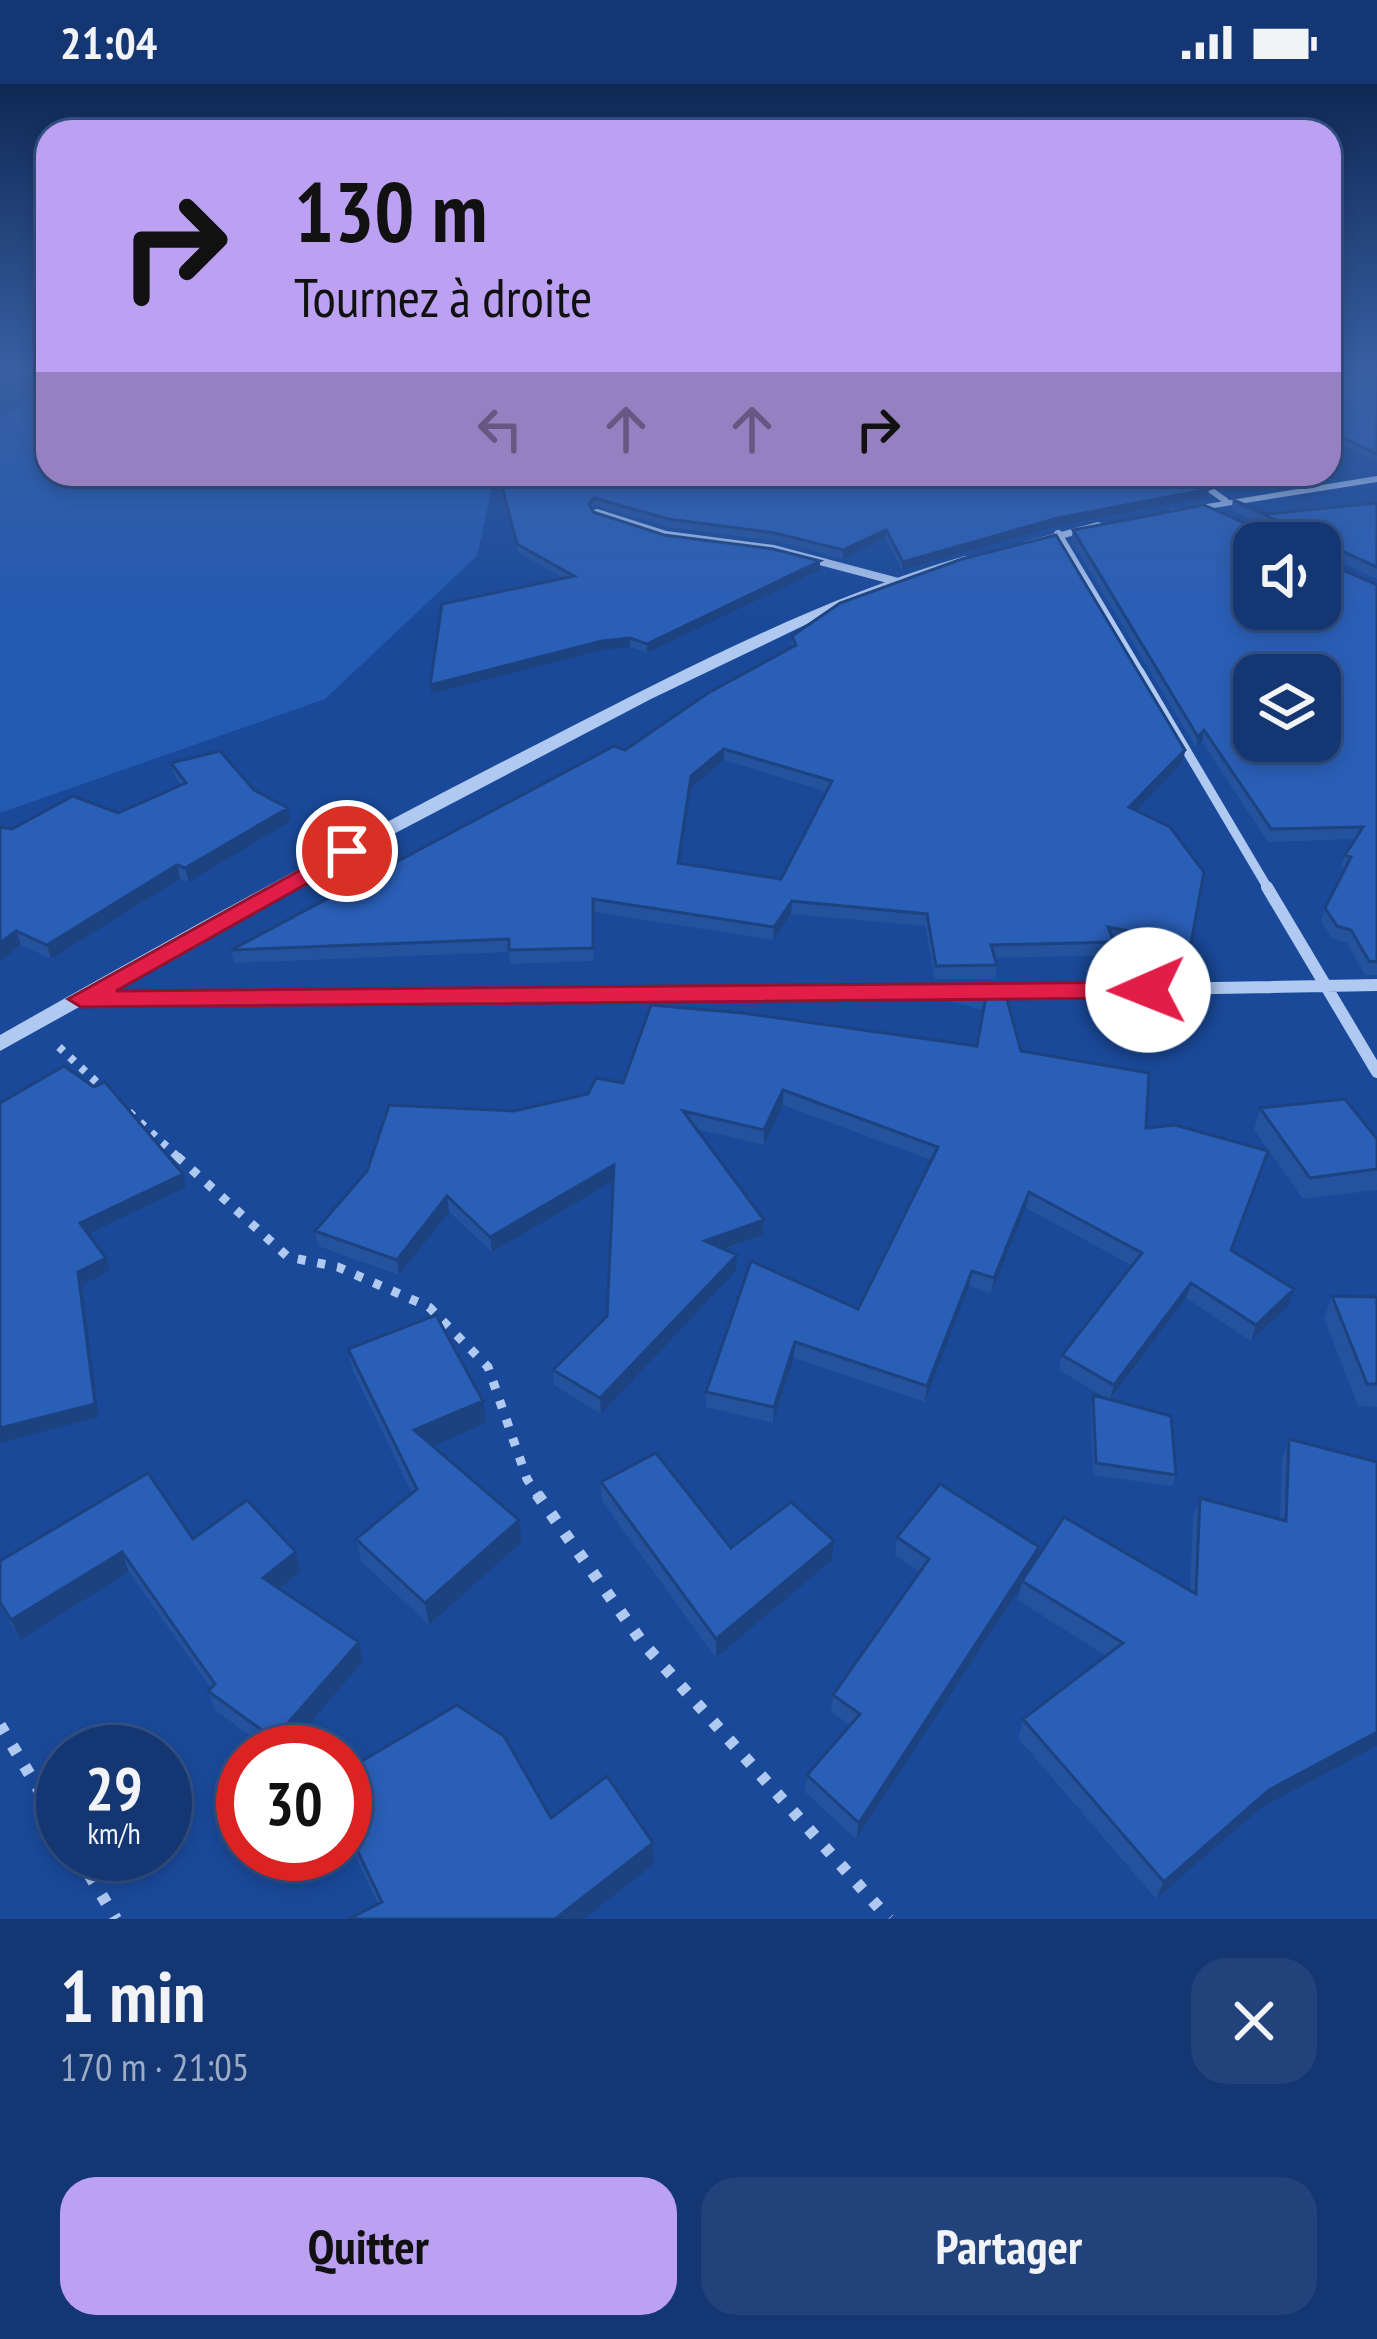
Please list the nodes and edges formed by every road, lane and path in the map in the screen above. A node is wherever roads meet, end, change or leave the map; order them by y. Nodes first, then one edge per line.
1 (1377, 479) edge
2 (1200, 486) edge
3 (1340, 486) edge
4 (1341, 486) edge
5 (1223, 508) junction
6 (597, 513) edge
7 (1162, 513) edge
8 (1123, 521) edge
9 (1058, 534) junction
10 (1020, 544) edge
11 (981, 554) edge
12 (895, 581) junction
13 (1377, 985) edge
14 (1329, 987) junction
15 (81, 999) junction
16 (34, 1024) junction
17 (0, 1044) edge
18 (1377, 1072) edge
19 (0, 1725) edge
20 (36, 1785) edge
21 (93, 1881) edge
22 (116, 1919) edge
23 (889, 1919) edge

1 - 4 street
2 - 5 street
3 - 5 street
5 - 7 street
6 - 12 street
8 - 9 street
9 - 10 street
9 - 14 street
11 - 12 street
12 - 15 street
13 - 14 street
14 - 15 street
14 - 18 street
15 - 16 street
16 - 17 street
16 - 23 path
19 - 20 path
21 - 22 path

